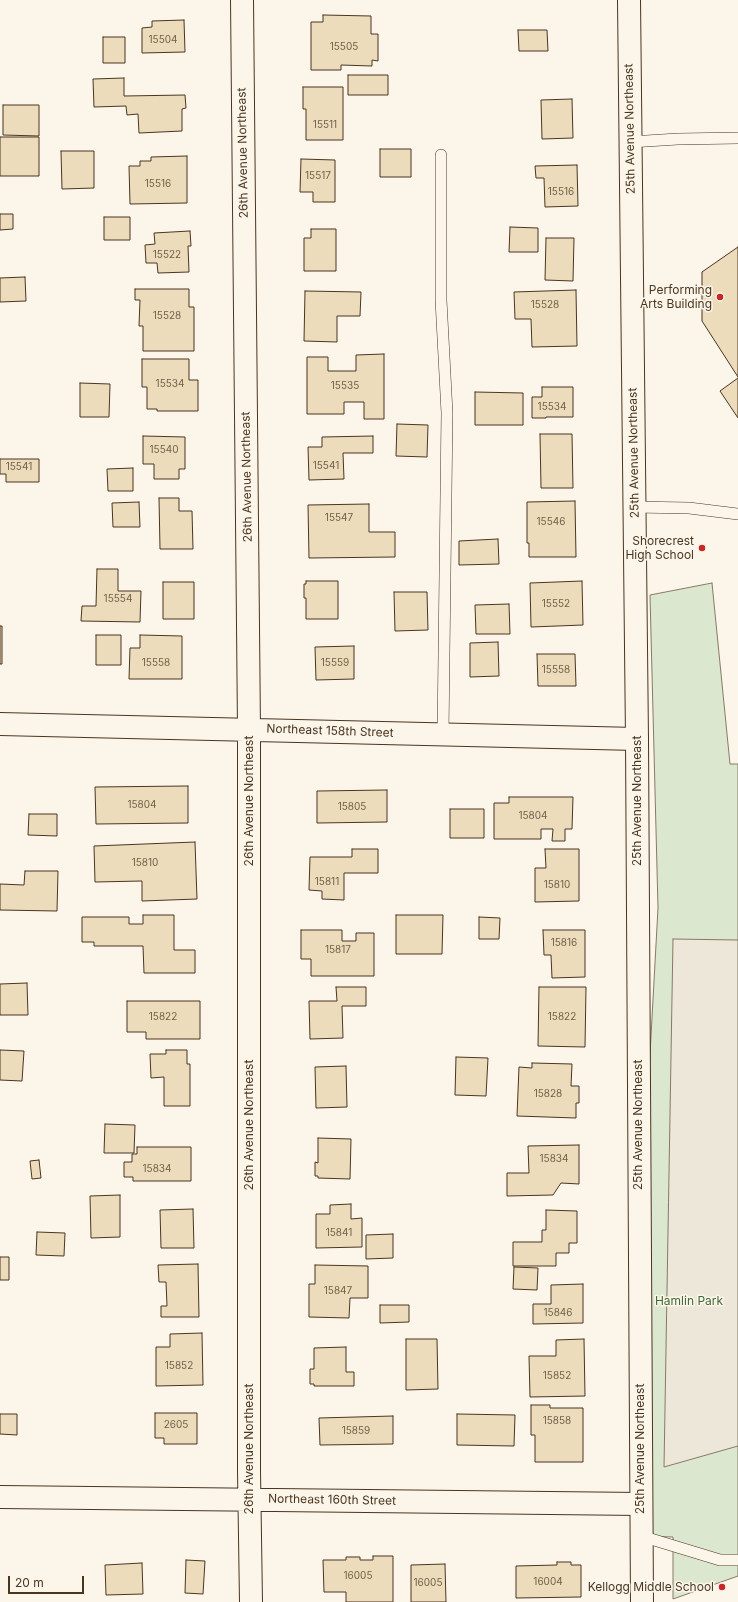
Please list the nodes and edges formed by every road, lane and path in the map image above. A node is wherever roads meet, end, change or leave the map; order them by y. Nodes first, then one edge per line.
1 (242, 0) edge
2 (629, 0) edge
3 (738, 138) edge
4 (630, 142) junction
5 (441, 155) dead end
6 (634, 507) junction
7 (738, 514) edge
8 (0, 724) edge
9 (249, 729) junction
10 (443, 734) junction
11 (637, 740) junction
12 (0, 1497) edge
13 (249, 1499) junction
14 (641, 1504) junction
15 (641, 1536) junction
16 (738, 1560) edge
17 (251, 1602) edge
18 (642, 1602) edge

1 - 9 street, 26th Avenue Northeast
2 - 4 street, 25th Avenue Northeast
3 - 4 lane
4 - 6 street, 25th Avenue Northeast
5 - 10 lane
6 - 7 lane
6 - 11 street, 25th Avenue Northeast
8 - 9 street, Northeast 158th Street
9 - 10 street, Northeast 158th Street
9 - 13 street, 26th Avenue Northeast
10 - 11 street, Northeast 158th Street
11 - 14 street, 25th Avenue Northeast
12 - 13 street, Northeast 160th Street
13 - 14 street, Northeast 160th Street
13 - 17 street, 26th Avenue Northeast
14 - 15 street, 25th Avenue Northeast
15 - 16 lane
15 - 18 street, 25th Avenue Northeast

